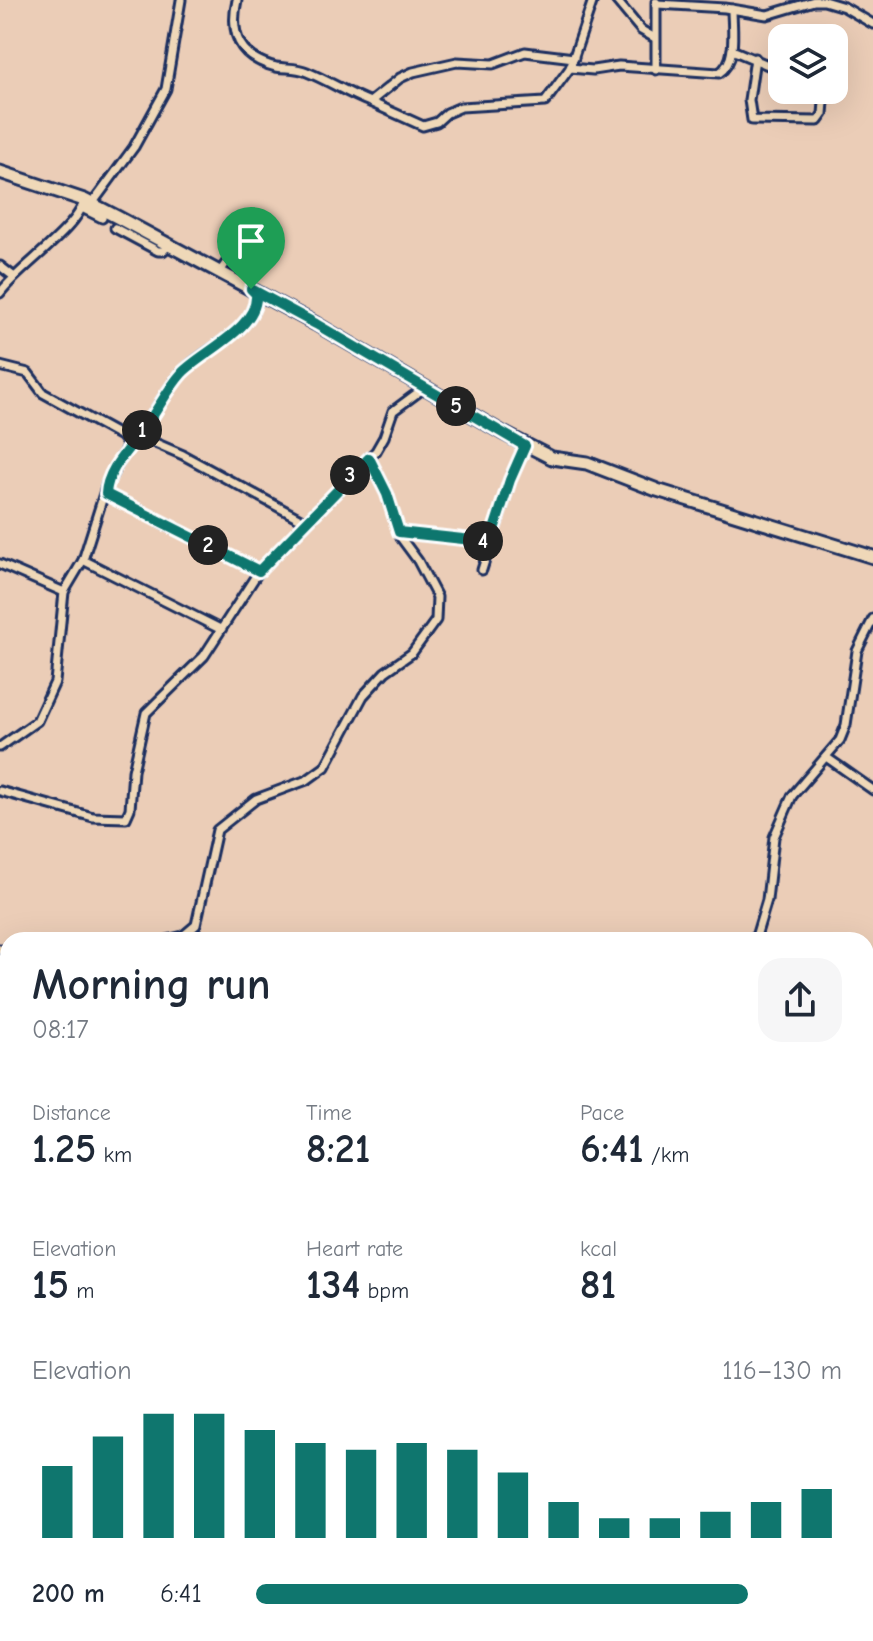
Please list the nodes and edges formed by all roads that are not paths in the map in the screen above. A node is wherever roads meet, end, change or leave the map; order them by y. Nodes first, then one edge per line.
1 (181, 0) edge
2 (237, 0) edge
3 (593, 0) edge
4 (616, 0) edge
5 (656, 2) edge
6 (727, 5) edge
7 (873, 24) edge
8 (655, 38) junction
9 (732, 50) junction
10 (574, 58) junction
11 (755, 58) junction
12 (768, 64) edge
13 (570, 68) junction
14 (656, 70) junction
15 (370, 102) junction
16 (824, 104) edge
17 (0, 172) edge
18 (86, 204) junction
19 (102, 218) dead end
20 (115, 228) dead end
21 (169, 245) junction
22 (273, 255) dead end
23 (0, 266) edge
24 (219, 273) junction
25 (13, 276) junction
26 (251, 289) junction
27 (0, 293) edge
28 (0, 366) edge
29 (424, 388) junction
30 (139, 436) junction
31 (128, 445) junction
32 (525, 446) junction
33 (369, 458) junction
34 (106, 494) junction
35 (306, 522) junction
36 (399, 532) junction
37 (490, 542) junction
38 (873, 557) edge
39 (83, 560) junction
40 (0, 564) edge
41 (482, 570) dead end
42 (259, 571) junction
43 (64, 592) junction
44 (873, 619) edge
45 (220, 629) junction
46 (0, 747) edge
47 (826, 757) junction
48 (873, 790) edge
49 (0, 791) edge
50 (188, 932) edge
51 (757, 932) edge

1 - 18 street
2 - 15 street
3 - 10 street
4 - 8 street
5 - 6 street
5 - 8 street
6 - 7 street
6 - 9 street
8 - 14 street
9 - 11 street
9 - 14 street
10 - 13 street
10 - 15 street
11 - 12 street
11 - 16 street
13 - 14 street
13 - 15 street
17 - 18 main road
18 - 19 street
18 - 21 main road
18 - 25 street
20 - 21 street
21 - 24 main road
22 - 24 street
23 - 25 street
24 - 26 main road
25 - 27 street
26 - 29 main road
26 - 30 street
28 - 31 street
29 - 32 main road
29 - 33 street
30 - 31 street
30 - 35 street
31 - 34 street
32 - 37 street
32 - 38 main road
33 - 35 street
33 - 36 street
34 - 39 street
34 - 42 street
35 - 42 street
36 - 37 street
36 - 50 street
37 - 41 street
39 - 43 street
39 - 45 street
40 - 43 street
42 - 45 street
43 - 46 street
44 - 47 street
45 - 49 street
47 - 48 street
47 - 51 street

